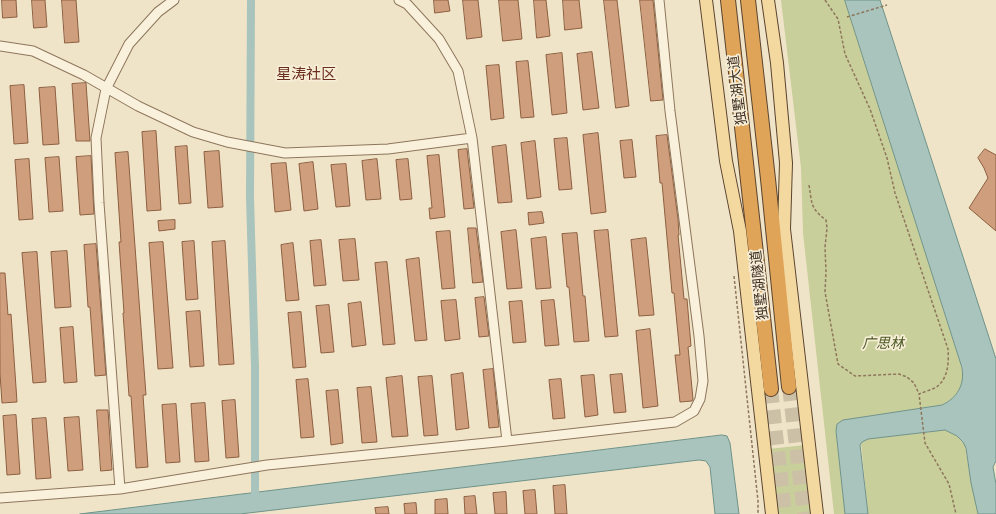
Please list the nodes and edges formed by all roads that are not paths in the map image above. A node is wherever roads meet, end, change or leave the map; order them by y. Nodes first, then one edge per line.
1 (174, 0) edge
2 (399, 0) edge
3 (659, 0) edge
4 (706, 0) edge
5 (728, 0) edge
6 (748, 0) edge
7 (768, 0) edge
8 (0, 46) edge
9 (106, 89) junction
10 (472, 138) junction
11 (768, 179) joint
12 (748, 181) joint
13 (789, 388) tunnel mouth
14 (771, 389) tunnel mouth
15 (507, 441) junction
16 (120, 489) junction
17 (0, 498) edge
18 (772, 514) edge
19 (817, 514) edge

1 - 9 street
2 - 10 street
3 - 15 street
4 - 18 main road
5 - 12 highway, 独墅湖大道
6 - 11 highway, 独墅湖大道
7 - 19 main road
8 - 9 street
9 - 10 street
9 - 16 street
10 - 15 street
11 - 13 highway, 独墅湖隧道
12 - 14 highway, 独墅湖隧道
15 - 16 street
16 - 17 street

